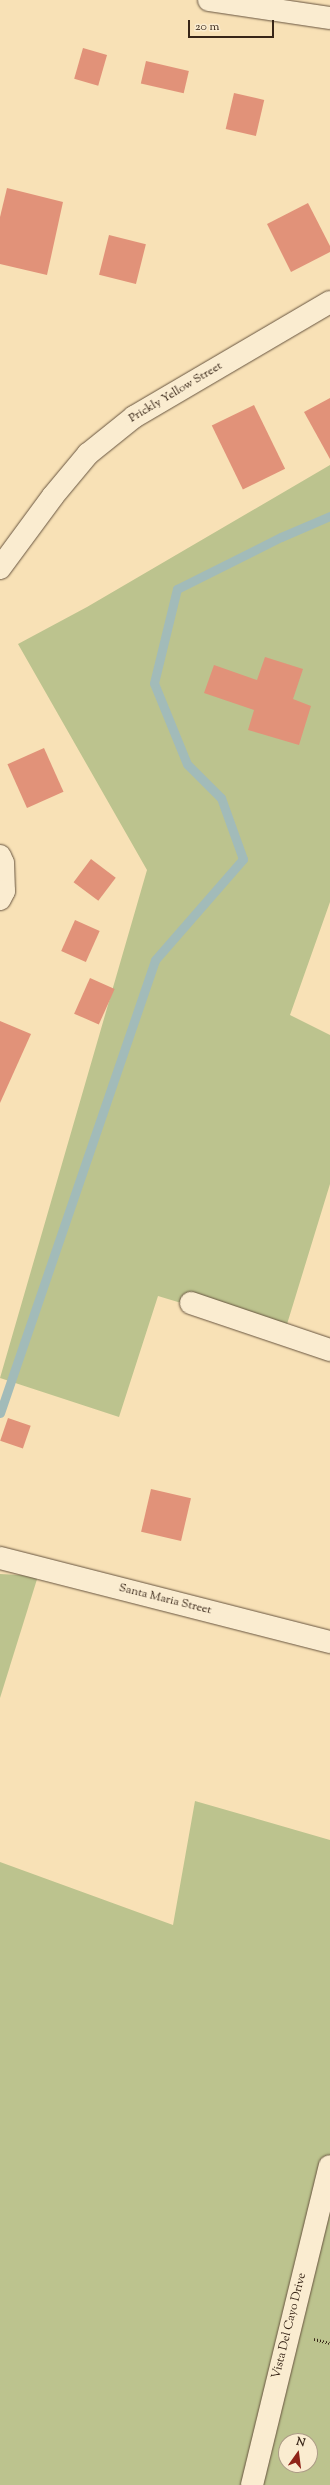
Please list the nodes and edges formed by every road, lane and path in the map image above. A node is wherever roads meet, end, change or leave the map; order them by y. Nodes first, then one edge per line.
1 (209, 0) edge
2 (310, 7) edge
3 (330, 18) edge
4 (330, 302) edge
5 (0, 568) edge
6 (0, 856) edge
7 (0, 899) edge
8 (191, 1303) dead end
9 (330, 1350) edge
10 (0, 1558) edge
11 (330, 1642) edge
12 (330, 2166) edge
13 (252, 2485) edge

1 - 2 street
2 - 3 street
4 - 5 street, Prickly Yellow Street
6 - 7 street
8 - 9 street
10 - 11 street, Santa Maria Street
12 - 13 street, Vista Del Cayo Drive

